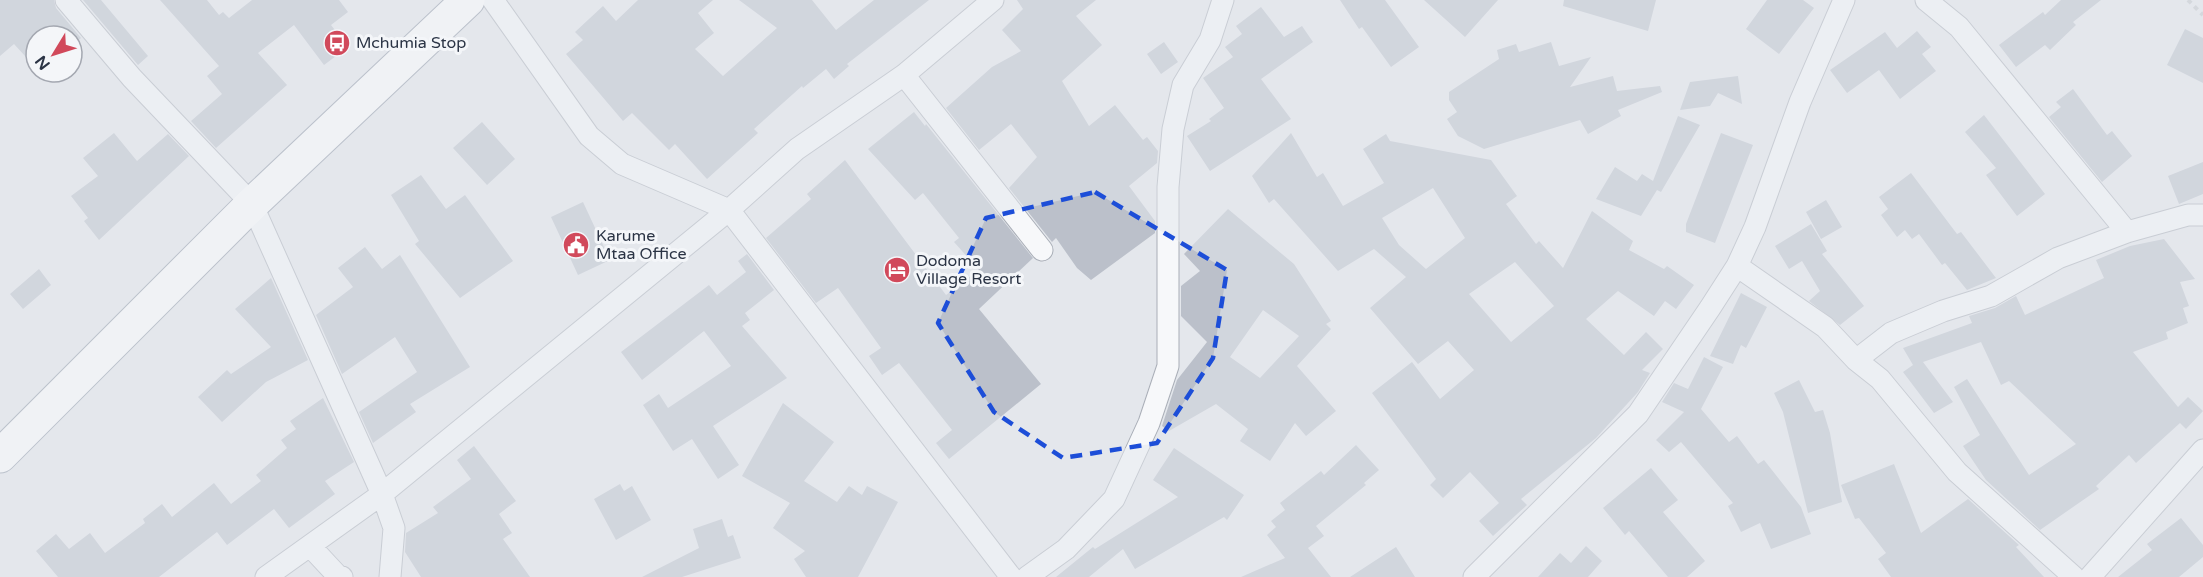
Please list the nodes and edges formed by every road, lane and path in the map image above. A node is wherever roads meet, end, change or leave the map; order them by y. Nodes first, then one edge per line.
1 (66, 0) edge
2 (468, 0) edge
3 (493, 0) edge
4 (993, 0) edge
5 (1223, 0) edge
6 (1844, 0) edge
7 (1926, 0) edge
8 (2188, 0) edge
9 (2203, 15) edge
10 (904, 75) junction
11 (252, 204) junction
12 (729, 210) junction
13 (2203, 215) edge
14 (2127, 232) junction
15 (1042, 250) dead end
16 (1737, 266) junction
17 (1856, 360) junction
18 (2203, 450) edge
19 (0, 456) edge
20 (382, 494) junction
21 (310, 546) junction
22 (266, 577) edge
23 (342, 577) edge
24 (390, 577) edge
25 (1011, 577) edge
26 (1026, 577) edge
27 (1474, 577) edge
28 (2074, 577) edge
29 (2090, 577) edge

1 - 11 street
2 - 11 highway
3 - 12 street
4 - 10 street
5 - 26 street
6 - 16 street
7 - 14 street
8 - 9 path
10 - 12 street
10 - 15 street
11 - 19 highway
11 - 20 street
12 - 20 street
12 - 25 street
13 - 14 street
14 - 17 street
16 - 17 street
16 - 27 street
17 - 28 street
18 - 29 street
20 - 21 street
20 - 24 street
21 - 22 street
21 - 23 street

